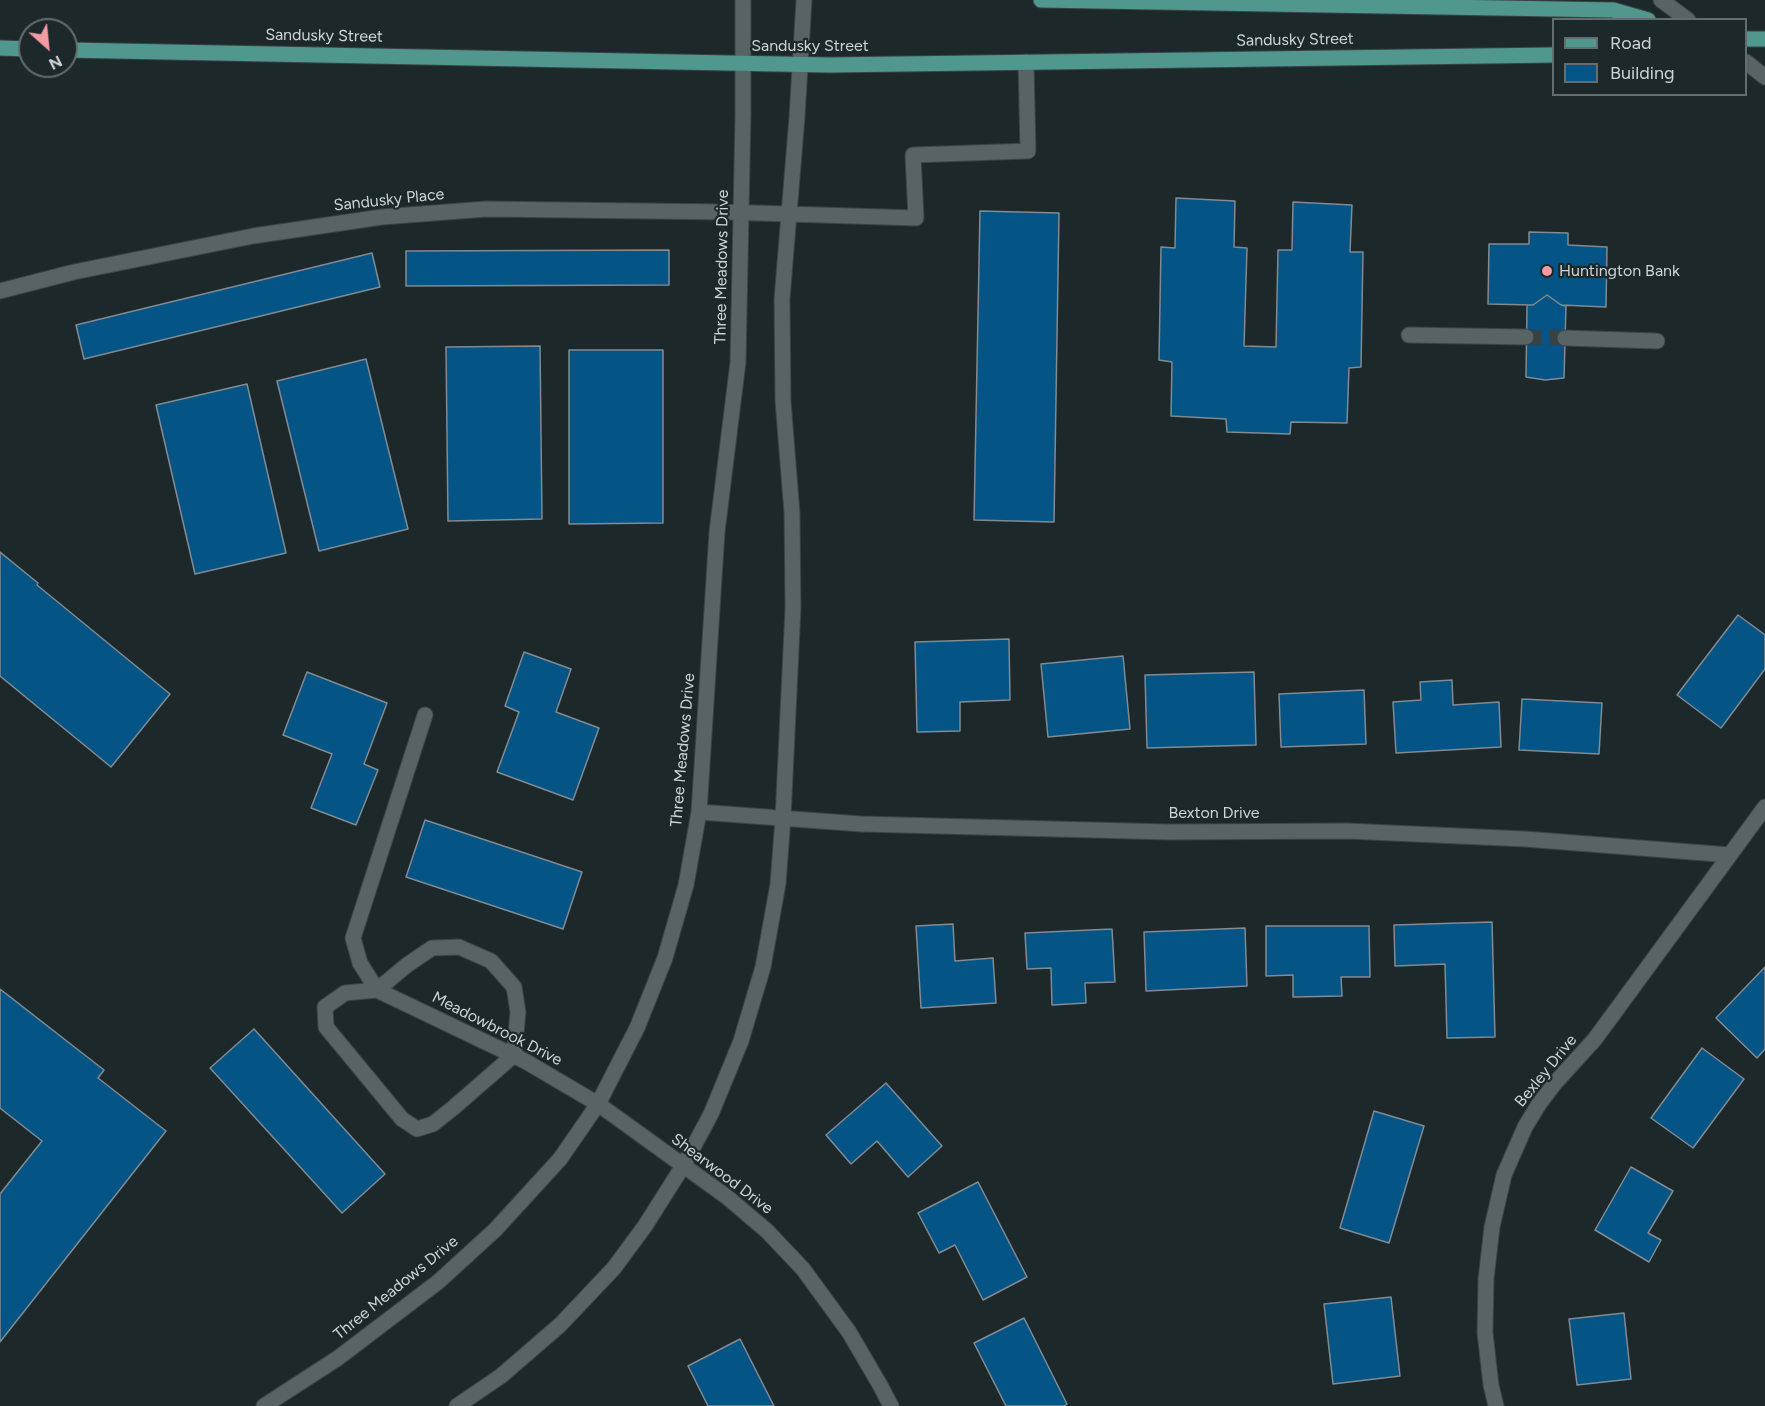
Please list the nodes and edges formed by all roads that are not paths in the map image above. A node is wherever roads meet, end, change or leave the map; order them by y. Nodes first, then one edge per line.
1 (743, 0) edge
2 (804, 0) edge
3 (1041, 0) edge
4 (1661, 0) edge
5 (1213, 2) edge
6 (1425, 3) edge
7 (1642, 18) edge
8 (1685, 18) edge
9 (1747, 39) edge
10 (1765, 39) edge
11 (0, 48) edge
12 (18, 49) edge
13 (78, 50) edge
14 (1552, 55) edge
15 (1026, 62) junction
16 (743, 63) junction
17 (1747, 63) edge
18 (800, 65) junction
19 (1765, 77) edge
20 (741, 212) junction
21 (789, 214) junction
22 (0, 291) edge
23 (1409, 335) dead end
24 (1526, 337) tunnel mouth
25 (1565, 338) tunnel mouth
26 (1657, 341) dead end
27 (425, 715) dead end
28 (1765, 807) edge
29 (699, 812) junction
30 (783, 818) junction
31 (1730, 855) junction
32 (377, 990) junction
33 (514, 1055) junction
34 (598, 1104) junction
35 (683, 1166) junction
36 (264, 1406) edge
37 (457, 1406) edge
38 (891, 1406) edge
39 (1496, 1406) edge

1 - 16 street, Three Meadows Drive
2 - 18 street
3 - 5 main road, Sandusky Street
4 - 8 street
5 - 6 main road, Sandusky Street
6 - 7 main road, Sandusky Street
9 - 10 main road
11 - 12 main road
13 - 16 main road, Sandusky Street
14 - 15 main road, Sandusky Street
15 - 18 main road, Sandusky Street
15 - 21 street, Sandusky Place
16 - 18 main road, Sandusky Street
16 - 20 street, Three Meadows Drive
17 - 19 street
18 - 21 street
20 - 21 street, Sandusky Place
20 - 22 street, Sandusky Place
20 - 29 street, Three Meadows Drive
21 - 30 street
23 - 24 street
25 - 26 street
27 - 32 street
28 - 31 street, Bexley Drive
29 - 30 street, Bexton Drive
29 - 34 street, Three Meadows Drive
30 - 31 street, Bexton Drive
30 - 35 street
31 - 39 street, Bexley Drive
32 - 33 street, Meadowbrook Drive
32 - 33 street
32 - 33 street
33 - 34 street, Meadowbrook Drive
34 - 35 street, Shearwood Drive
34 - 36 street, Three Meadows Drive
35 - 37 street
35 - 38 street, Shearwood Drive

